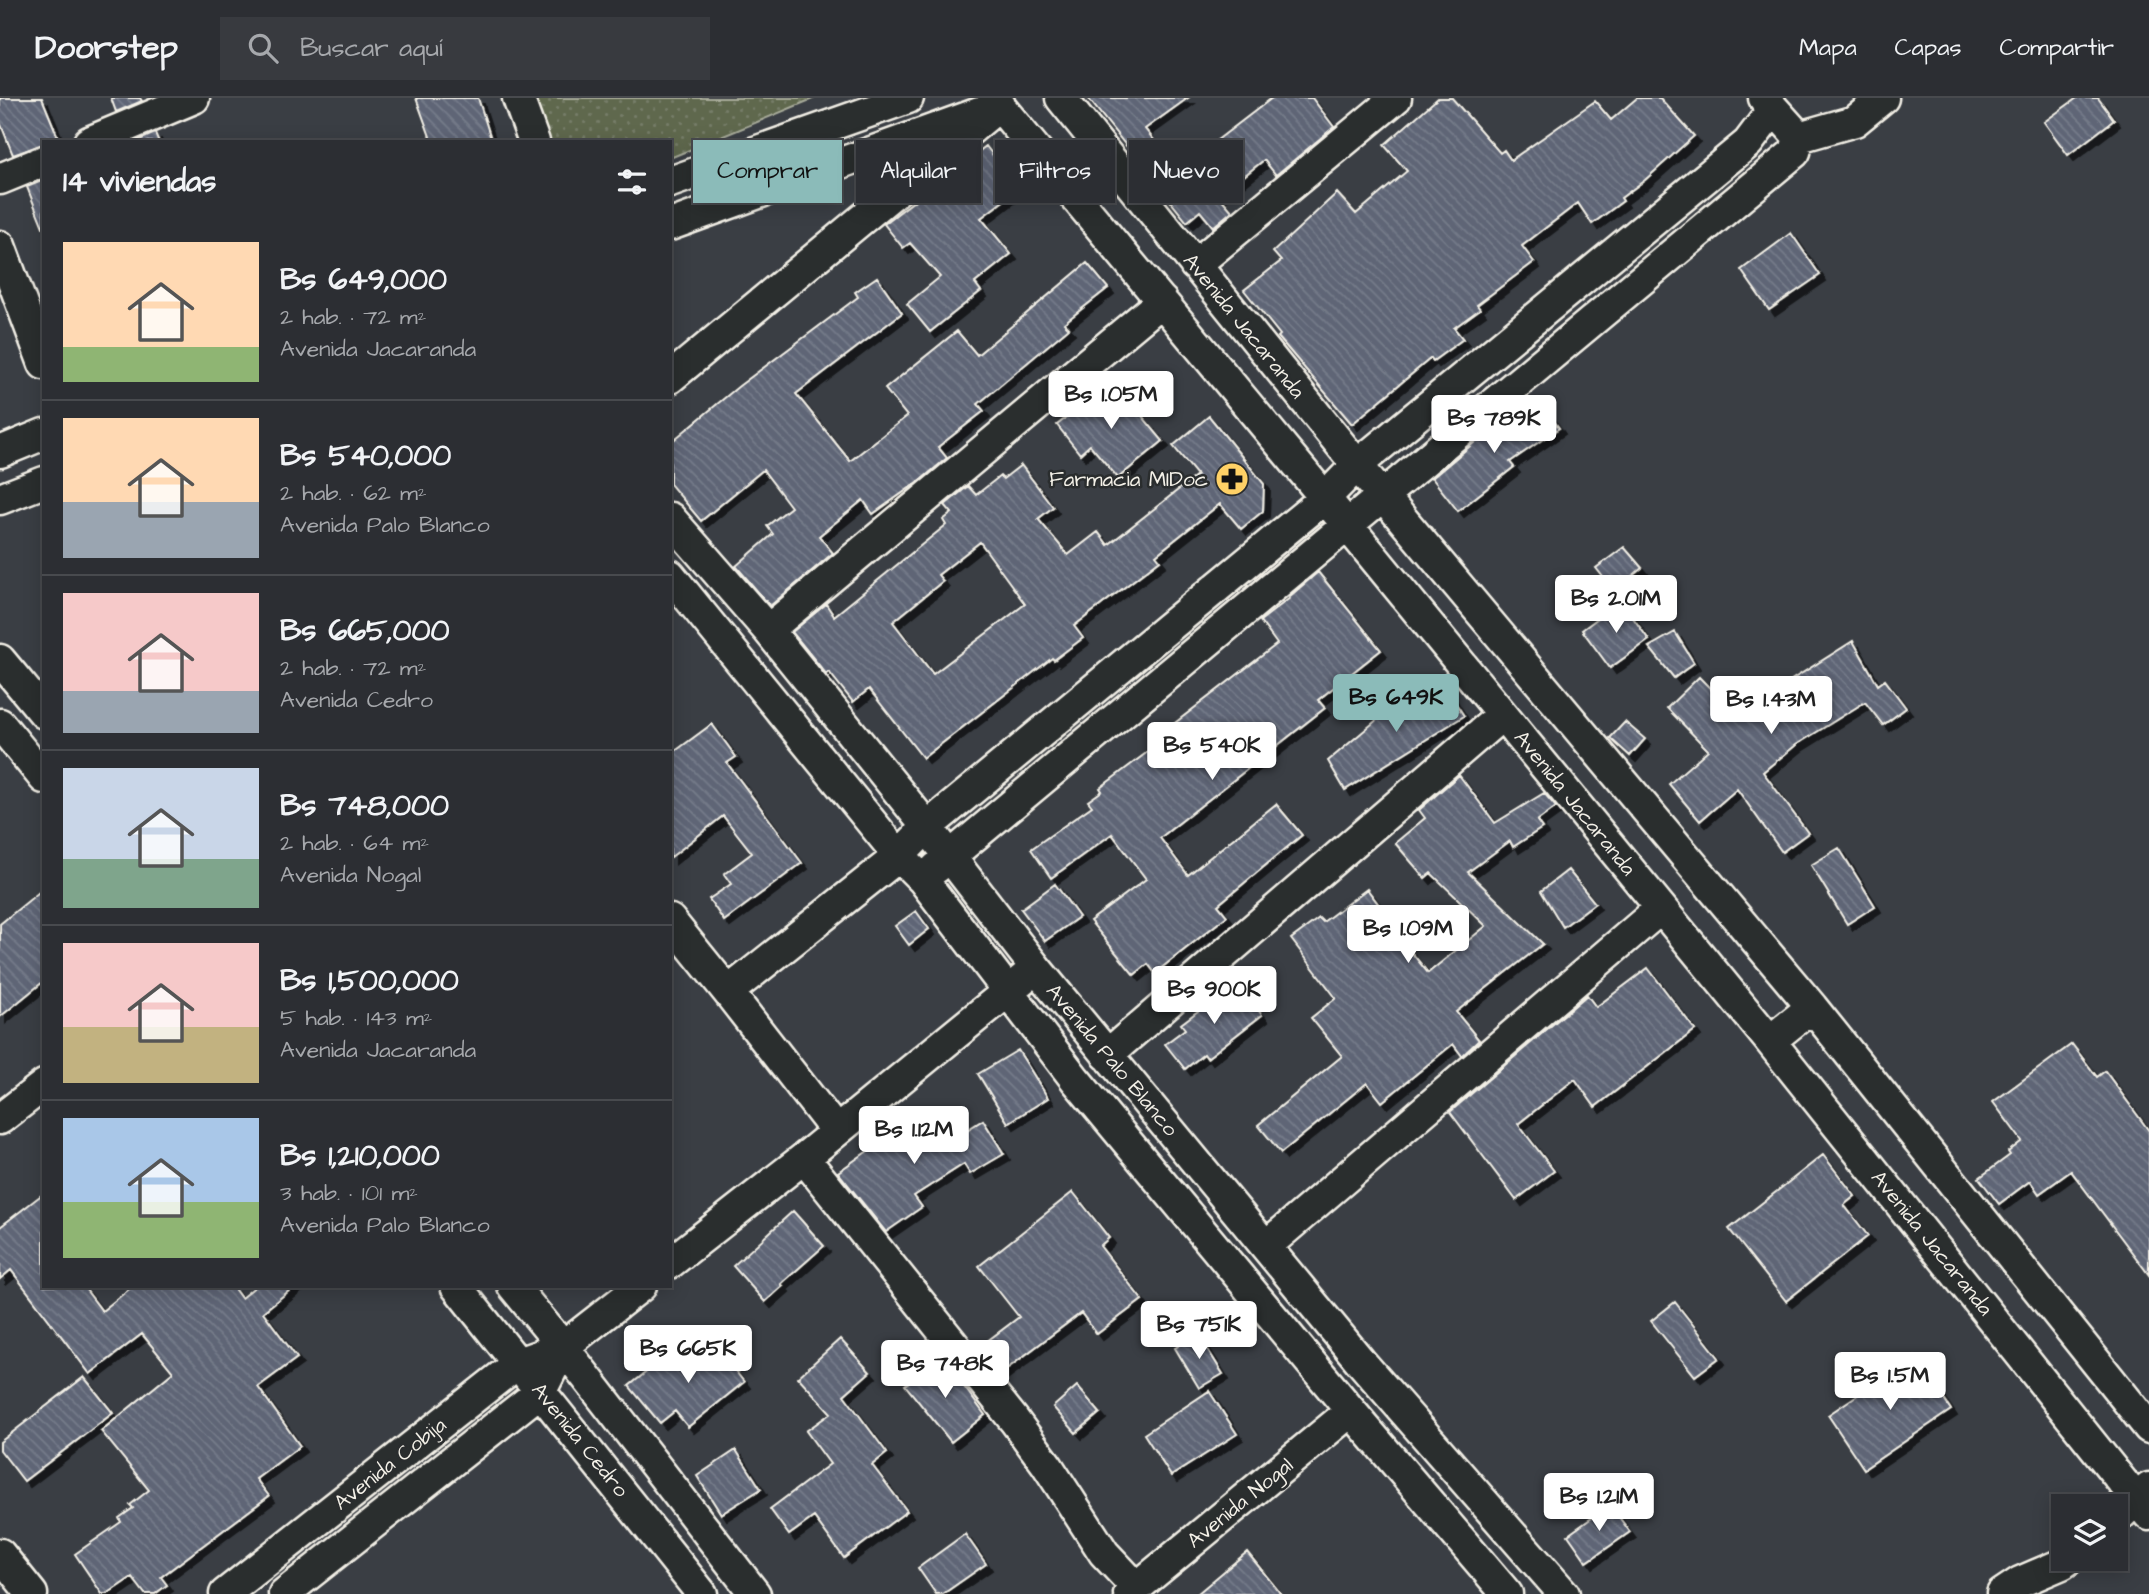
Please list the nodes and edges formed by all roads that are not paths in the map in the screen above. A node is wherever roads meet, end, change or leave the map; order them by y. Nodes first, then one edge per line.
1 (194, 98) edge
2 (518, 98) edge
3 (908, 98) edge
4 (1061, 98) edge
5 (1396, 98) edge
6 (1883, 98) edge
7 (1001, 100) edge
8 (1766, 100) edge
9 (94, 140) edge
10 (533, 140) edge
11 (1797, 144) junction
12 (42, 161) edge
13 (0, 179) edge
14 (672, 181) edge
15 (672, 224) edge
16 (0, 246) edge
17 (1195, 265) junction
18 (1162, 301) junction
19 (42, 360) edge
20 (672, 375) edge
21 (42, 435) edge
22 (0, 452) edge
23 (1357, 466) junction
24 (42, 483) edge
25 (1383, 496) junction
26 (1325, 498) junction
27 (0, 499) edge
28 (672, 519) edge
29 (1348, 526) junction
30 (672, 577) edge
31 (768, 630) junction
32 (0, 660) edge
33 (42, 711) edge
34 (1502, 715) junction
35 (0, 724) edge
36 (42, 776) edge
37 (927, 827) junction
38 (899, 856) junction
39 (949, 856) junction
40 (922, 880) junction
41 (1661, 908) junction
42 (672, 922) edge
43 (1036, 968) junction
44 (1009, 991) junction
45 (728, 992) junction
46 (1812, 1007) junction
47 (1770, 1041) junction
48 (1107, 1055) junction
49 (42, 1087) edge
50 (0, 1119) edge
51 (836, 1130) junction
52 (804, 1158) junction
53 (1266, 1245) junction
54 (672, 1261) edge
55 (458, 1288) edge
56 (515, 1288) edge
57 (637, 1288) edge
58 (563, 1347) junction
59 (518, 1363) junction
60 (541, 1391) junction
61 (1351, 1411) junction
62 (2149, 1428) edge
63 (2138, 1505) edge
64 (0, 1554) edge
65 (2051, 1568) edge
66 (1133, 1591) edge
67 (32, 1594) edge
68 (225, 1594) edge
69 (284, 1594) edge
70 (702, 1594) edge
71 (755, 1594) edge
72 (1507, 1594) edge
73 (1564, 1594) edge
74 (2002, 1594) edge

1 - 9 street
2 - 10 street
3 - 14 street
4 - 17 street, Avenida Jacaranda
5 - 17 street
6 - 11 street
7 - 15 street
7 - 18 street, Avenida Jacaranda
7 - 20 street
8 - 11 street
8 - 23 street
11 - 25 street
12 - 13 street
16 - 19 street
17 - 23 street, Avenida Jacaranda
18 - 26 street, Avenida Jacaranda
18 - 31 street
21 - 22 street
23 - 25 street, Avenida Jacaranda
23 - 26 street
24 - 27 street
25 - 29 street
25 - 46 street, Avenida Jacaranda
26 - 29 street, Avenida Jacaranda
26 - 37 street
28 - 31 street, Avenida Palo Blanco
29 - 34 street, Avenida Jacaranda
29 - 39 street
30 - 38 street, Avenida Palo Blanco
31 - 37 street, Avenida Palo Blanco
32 - 33 street
34 - 41 street, Avenida Jacaranda
34 - 48 street
35 - 36 street
37 - 38 street
37 - 39 street, Avenida Palo Blanco
38 - 40 street, Avenida Palo Blanco
38 - 45 street
39 - 40 street
39 - 43 street, Avenida Palo Blanco
40 - 44 street, Avenida Palo Blanco
41 - 47 street, Avenida Jacaranda
41 - 53 street
42 - 45 street
43 - 44 street
43 - 48 street, Avenida Palo Blanco
44 - 51 street
44 - 61 street, Avenida Palo Blanco
45 - 51 street
46 - 47 street
46 - 62 street, Avenida Jacaranda
47 - 63 street, Avenida Jacaranda
48 - 53 street, Avenida Palo Blanco
49 - 50 street
51 - 52 street
52 - 54 street
52 - 66 street
53 - 73 street, Avenida Palo Blanco
55 - 59 street, Avenida Cedro
56 - 58 street, Avenida Cedro
57 - 58 street, Avenida Cobija
58 - 59 street, Avenida Cobija
58 - 60 street, Avenida Cobija
58 - 71 street, Avenida Cedro
59 - 60 street, Avenida Cedro
59 - 68 street, Avenida Cobija
60 - 69 street, Avenida Cobija
60 - 70 street, Avenida Cedro
61 - 66 street, Avenida Nogal
61 - 72 street, Avenida Palo Blanco
64 - 67 street
65 - 74 street

